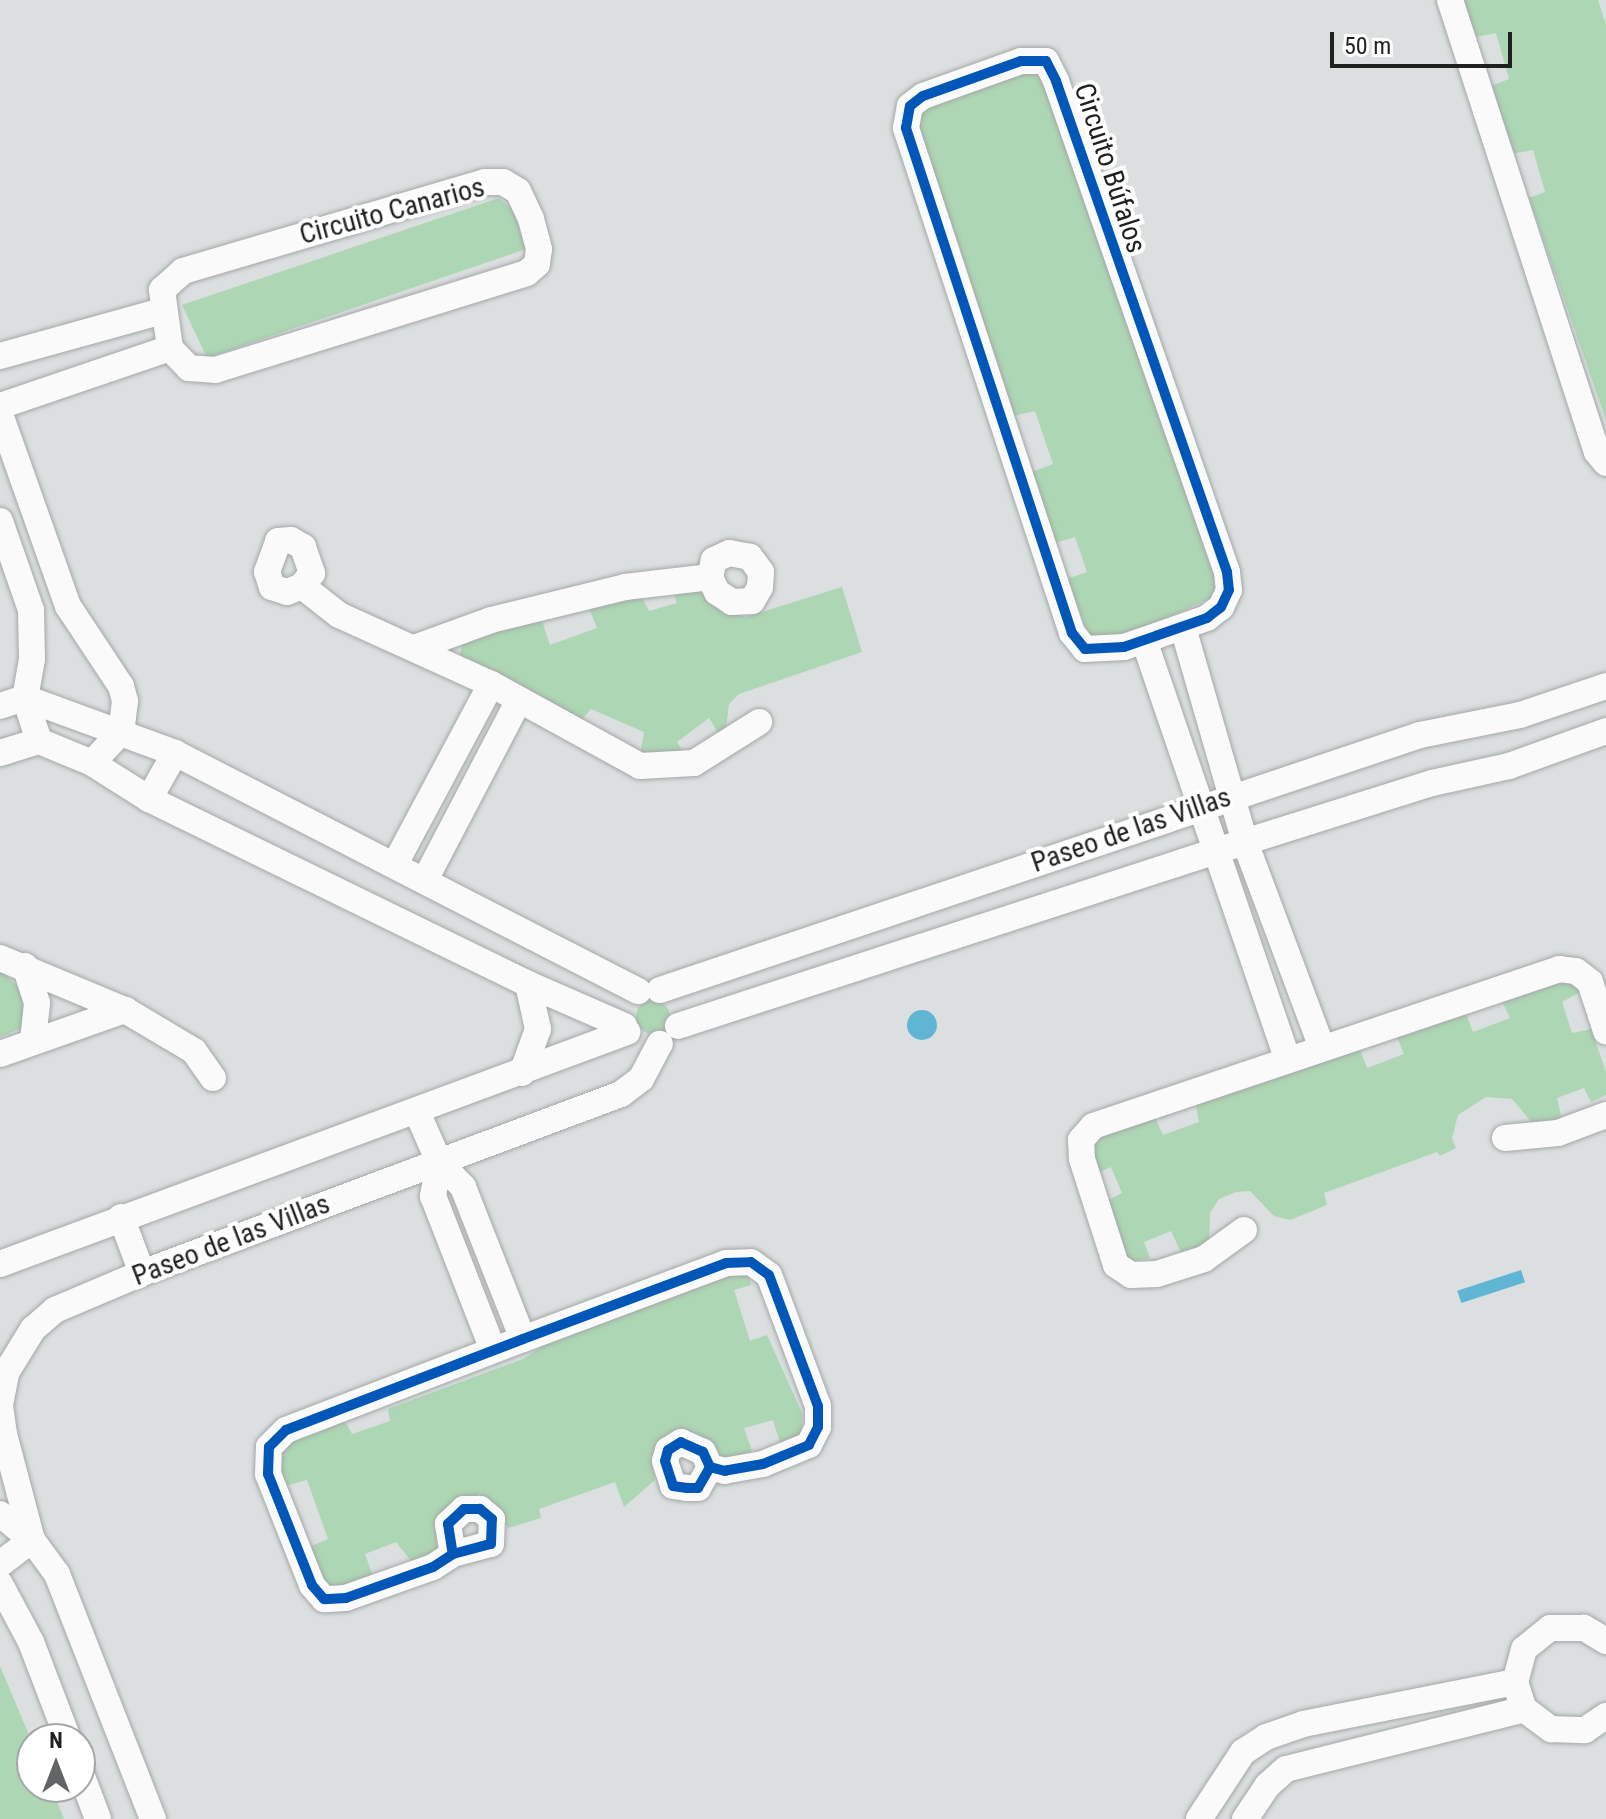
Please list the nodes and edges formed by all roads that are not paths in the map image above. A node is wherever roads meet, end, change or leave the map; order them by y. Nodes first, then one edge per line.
1 (1450, 0) edge
2 (162, 311) junction
3 (83, 332) junction
4 (170, 348) junction
5 (0, 356) edge
6 (96, 373) junction
7 (0, 406) edge
8 (0, 414) edge
9 (1606, 463) edge
10 (0, 521) edge
11 (710, 577) dead end
12 (302, 586) dead end
13 (1184, 631) junction
14 (1145, 643) junction
15 (417, 647) junction
16 (491, 684) junction
17 (1606, 686) edge
18 (519, 700) junction
19 (1203, 700) junction
20 (12, 702) edge
21 (1169, 713) junction
22 (759, 722) dead end
23 (1606, 731) edge
24 (121, 732) junction
25 (39, 741) junction
26 (0, 753) edge
27 (175, 753) junction
28 (449, 760) junction
29 (92, 763) junction
30 (479, 776) junction
31 (1230, 797) junction
32 (149, 799) junction
33 (1199, 807) junction
34 (1245, 842) junction
35 (1213, 852) junction
36 (395, 864) junction
37 (425, 880) junction
38 (0, 958) edge
39 (25, 966) junction
40 (528, 984) junction
41 (649, 990) junction
42 (125, 1010) junction
43 (626, 1029) junction
44 (1606, 1031) edge
45 (669, 1035) junction
46 (33, 1042) junction
47 (1322, 1048) junction
48 (0, 1054) edge
49 (1288, 1060) junction
50 (522, 1073) junction
51 (213, 1078) dead end
52 (418, 1114) junction
53 (1606, 1115) edge
54 (1505, 1138) dead end
55 (439, 1162) junction
56 (121, 1217) junction
57 (1244, 1230) dead end
58 (489, 1253) junction
59 (0, 1264) edge
60 (460, 1265) junction
61 (142, 1273) junction
62 (523, 1339) junction
63 (493, 1350) junction
64 (0, 1405) edge
65 (710, 1467) dead end
66 (0, 1514) edge
67 (32, 1540) junction
68 (453, 1554) dead end
69 (0, 1564) edge
70 (0, 1584) edge
71 (1606, 1641) edge
72 (1515, 1682) junction
73 (1524, 1709) junction
74 (1606, 1716) edge
75 (62, 1723) edge
76 (153, 1819) edge
77 (1199, 1819) edge
78 (1245, 1819) edge

1 - 9 street
2 - 3 street
2 - 4 street
2 - 4 street, Circuito Canarios
3 - 5 street
3 - 6 street
4 - 6 street
6 - 7 street
8 - 24 street
10 - 20 street
11 - 15 street
12 - 15 street
13 - 14 street, Circuito Búfalos
13 - 14 street, Circuito Búfalos
13 - 19 street
14 - 21 street
15 - 16 street
16 - 18 street
16 - 28 street
17 - 31 street, Paseo de las Villas
18 - 22 street
18 - 30 street
19 - 21 street
19 - 31 street
20 - 24 street
20 - 25 street
21 - 33 street
23 - 34 street, Paseo de las Villas
24 - 27 street
24 - 29 street
25 - 26 street
25 - 29 street
27 - 32 street
27 - 36 street
28 - 30 street
28 - 36 street
29 - 32 street
30 - 37 street
31 - 33 street, Paseo de las Villas
31 - 34 street
32 - 40 street
33 - 35 street
33 - 41 street, Paseo de las Villas
34 - 35 street, Paseo de las Villas
34 - 47 street
35 - 45 street, Paseo de las Villas
35 - 49 street
36 - 37 street
37 - 41 street
38 - 39 street
39 - 42 street
39 - 46 street
40 - 43 street
40 - 50 street
41 - 43 street
41 - 45 street
42 - 46 street
42 - 51 street
43 - 45 street
43 - 50 street, Paseo de las Villas
44 - 47 street
45 - 55 street, Paseo de las Villas
46 - 48 street
47 - 49 street
49 - 57 street
50 - 52 street, Paseo de las Villas
52 - 55 street
52 - 56 street, Paseo de las Villas
53 - 54 street
55 - 58 street
55 - 60 street
55 - 61 street, Paseo de las Villas
56 - 59 street, Paseo de las Villas
56 - 61 street
58 - 60 street
58 - 62 street
60 - 63 street
61 - 64 street, Paseo de las Villas
62 - 63 street
62 - 65 street
63 - 68 street
64 - 67 street, Paseo de las Villas
66 - 67 street
67 - 69 street
67 - 76 street
70 - 75 street
71 - 72 street
72 - 73 street
72 - 77 street
73 - 74 street
73 - 78 street

